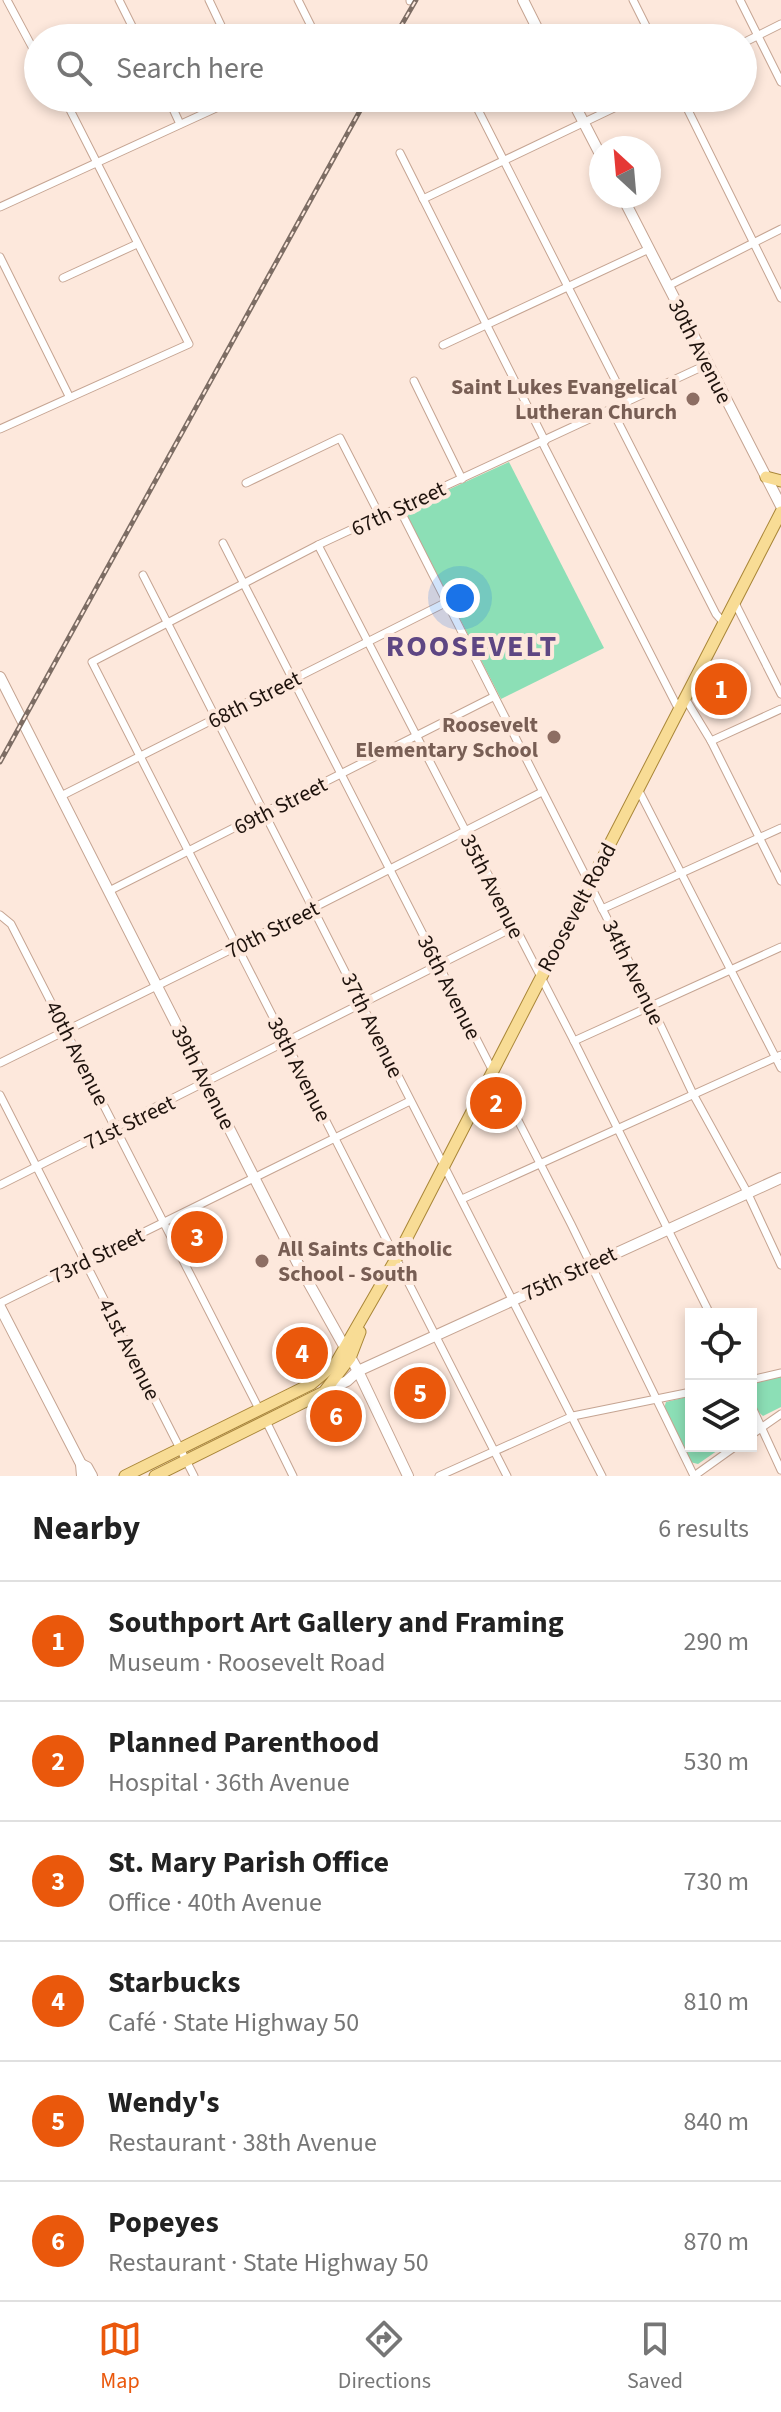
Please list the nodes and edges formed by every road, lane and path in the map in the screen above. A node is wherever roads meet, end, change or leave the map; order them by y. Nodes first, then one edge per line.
1 (7, 0) edge
2 (119, 0) edge
3 (209, 0) edge
4 (298, 0) edge
5 (523, 0) edge
6 (633, 0) edge
7 (740, 0) edge
8 (131, 24) edge
9 (220, 24) edge
10 (310, 24) edge
11 (535, 24) edge
12 (645, 24) edge
13 (752, 24) edge
14 (781, 24) edge
15 (24, 32) edge
16 (758, 36) joint
17 (781, 82) edge
18 (71, 112) edge
19 (174, 112) edge
20 (207, 112) edge
21 (479, 112) edge
22 (578, 112) edge
23 (605, 112) edge
24 (689, 112) edge
25 (583, 122) junction
26 (180, 124) junction
27 (590, 136) edge
28 (400, 153) dead end
29 (503, 160) junction
30 (96, 164) junction
31 (423, 199) junction
32 (0, 207) edge
33 (628, 208) edge
34 (781, 229) edge
35 (754, 243) junction
36 (137, 244) junction
37 (649, 249) junction
38 (0, 257) edge
39 (63, 278) dead end
40 (668, 286) junction
41 (569, 287) junction
42 (781, 298) edge
43 (486, 325) junction
44 (443, 345) dead end
45 (708, 364) junction
46 (414, 381) dead end
47 (69, 396) junction
48 (627, 403) junction
49 (612, 410) junction
50 (0, 429) edge
51 (543, 442) junction
52 (766, 477) junction
53 (462, 479) junction
54 (781, 481) edge
55 (246, 483) dead end
56 (781, 506) edge
57 (399, 508) junction
58 (781, 512) edge
59 (380, 516) junction
60 (781, 529) edge
61 (767, 539) junction
62 (223, 543) dead end
63 (318, 545) junction
64 (143, 575) dead end
65 (243, 583) junction
66 (734, 601) junction
67 (447, 602) junction
68 (167, 622) junction
69 (723, 622) junction
70 (369, 642) junction
71 (92, 662) joint
72 (0, 677) edge
73 (292, 680) junction
74 (3, 690) edge
75 (781, 694) edge
76 (493, 697) junction
77 (685, 698) junction
78 (781, 709) edge
79 (679, 710) junction
80 (217, 718) junction
81 (417, 735) junction
82 (711, 741) junction
83 (140, 756) junction
84 (340, 774) junction
85 (638, 789) junction
86 (542, 792) junction
87 (61, 796) junction
88 (264, 813) junction
89 (781, 828) edge
90 (465, 832) junction
91 (759, 838) junction
92 (190, 851) junction
93 (390, 870) junction
94 (680, 873) junction
95 (589, 881) junction
96 (781, 881) edge
97 (109, 891) junction
98 (315, 908) junction
99 (602, 909) junction
100 (0, 915) edge
101 (514, 927) junction
102 (238, 946) junction
103 (781, 947) edge
104 (438, 966) junction
105 (731, 970) junction
106 (540, 975) junction
107 (158, 986) junction
108 (363, 1003) junction
109 (651, 1005) junction
110 (67, 1030) junction
111 (574, 1041) junction
112 (287, 1042) junction
113 (778, 1056) edge
114 (0, 1063) edge
115 (781, 1068) edge
116 (493, 1071) junction
117 (207, 1083) junction
118 (693, 1094) junction
119 (0, 1095) edge
120 (410, 1101) junction
121 (117, 1128) junction
122 (617, 1128) junction
123 (335, 1138) junction
124 (444, 1164) junction
125 (540, 1164) junction
126 (38, 1166) junction
127 (255, 1177) junction
128 (781, 1178) edge
129 (0, 1185) edge
130 (747, 1192) junction
131 (462, 1199) junction
132 (164, 1222) junction
133 (668, 1228) junction
134 (397, 1257) junction
135 (85, 1261) junction
136 (590, 1263) junction
137 (781, 1265) edge
138 (512, 1299) junction
139 (0, 1305) edge
140 (707, 1308) edge
141 (435, 1335) junction
142 (347, 1354) junction
143 (341, 1370) junction
144 (358, 1371) junction
145 (781, 1373) edge
146 (323, 1376) junction
147 (757, 1379) edge
148 (324, 1392) junction
149 (685, 1393) edge
150 (658, 1399) junction
151 (259, 1409) junction
152 (781, 1414) edge
153 (573, 1416) junction
154 (757, 1419) edge
155 (266, 1421) junction
156 (761, 1428) junction
157 (757, 1431) edge
158 (494, 1452) junction
159 (728, 1452) edge
160 (183, 1454) junction
161 (81, 1470) edge
162 (781, 1470) edge
163 (92, 1476) edge
164 (125, 1476) edge
165 (155, 1476) edge
166 (194, 1476) edge
167 (293, 1476) edge
168 (408, 1476) edge
169 (439, 1476) edge
170 (507, 1476) edge
171 (602, 1476) edge
172 (694, 1476) edge

1 - 15 street
2 - 8 street
3 - 9 street
4 - 10 street
5 - 11 street
6 - 12 street
7 - 13 street
14 - 16 street
16 - 17 street
18 - 30 street
19 - 26 street
20 - 26 street
21 - 29 street
22 - 25 street
23 - 25 street
24 - 35 street
25 - 27 street
25 - 29 street
26 - 30 street
28 - 31 street
29 - 31 street
29 - 41 street
30 - 32 street
30 - 36 street
31 - 43 street
33 - 37 street, 30th Avenue
34 - 35 street
35 - 40 street
35 - 42 street
36 - 39 street
36 - 47 street
37 - 40 street, 30th Avenue
37 - 41 street
38 - 47 street
40 - 45 street, 30th Avenue
41 - 43 street
41 - 48 street
43 - 44 street
43 - 51 street
45 - 48 street, 67th Street
45 - 52 street, 30th Avenue
46 - 53 street
47 - 50 street
48 - 49 street, 67th Street
49 - 51 street, 67th Street
49 - 69 street
51 - 53 street, 67th Street
51 - 79 street
52 - 54 main road
52 - 56 street, 30th Avenue
53 - 57 street, 67th Street
55 - 59 street
57 - 59 street, 67th Street
57 - 67 street, 34th Avenue
58 - 61 main road, Roosevelt Road
59 - 63 street, 67th Street
60 - 61 main road
61 - 66 main road, Roosevelt Road
62 - 65 street, 36th Avenue
63 - 65 street, 67th Street
63 - 70 street, 35th Avenue
64 - 68 street, 37th Avenue
65 - 68 street, 67th Street
65 - 73 street, 36th Avenue
66 - 69 main road, Roosevelt Road
66 - 75 street
67 - 70 street, 68th Street
67 - 76 street, 34th Avenue
68 - 71 street, 67th Street
68 - 80 street, 37th Avenue
69 - 77 main road, Roosevelt Road
70 - 73 street, 68th Street
70 - 81 street, 35th Avenue
71 - 83 street, 38th Avenue
72 - 74 street, 39th Avenue
73 - 80 street, 68th Street
73 - 84 street, 36th Avenue
74 - 87 street, 39th Avenue
76 - 81 street, 69th Street
76 - 86 street, 34th Avenue
77 - 79 main road, Roosevelt Road
77 - 82 street
78 - 82 street
79 - 85 main road, Roosevelt Road
80 - 83 street, 68th Street
80 - 88 street, 37th Avenue
81 - 84 street, 69th Street
81 - 90 street, 35th Avenue
82 - 91 street
83 - 87 street, 68th Street
83 - 92 street, 38th Avenue
84 - 88 street, 69th Street
84 - 93 street, 36th Avenue
85 - 94 street
85 - 95 main road, Roosevelt Road
86 - 90 street, 70th Street
86 - 95 street, 34th Avenue
87 - 97 street, 39th Avenue
88 - 92 street, 69th Street
88 - 98 street, 37th Avenue
89 - 91 street
90 - 93 street, 70th Street
90 - 101 street, 35th Avenue
91 - 94 street
91 - 96 street
92 - 97 street, 69th Street
92 - 102 street, 38th Avenue
93 - 98 street, 70th Street
93 - 104 street, 36th Avenue
94 - 99 street
94 - 105 street
95 - 99 street, 34th Avenue
95 - 106 main road, Roosevelt Road
97 - 107 street, 39th Avenue
98 - 102 street, 70th Street
98 - 108 street, 37th Avenue
99 - 109 street, 34th Avenue
100 - 110 street, 40th Avenue
101 - 104 street, 71st Street
101 - 106 street, 35th Avenue
102 - 107 street, 70th Street
102 - 112 street, 38th Avenue
103 - 105 street
104 - 108 street, 71st Street
104 - 116 street, 36th Avenue
105 - 109 street
105 - 113 street
106 - 111 street, 35th Avenue
106 - 116 main road, Roosevelt Road
107 - 110 street, 70th Street
107 - 117 street, 39th Avenue
108 - 112 street, 71st Street
108 - 120 street, 37th Avenue
109 - 111 street
109 - 118 street, 34th Avenue
110 - 114 street, 70th Street
110 - 121 street, 40th Avenue
111 - 122 street, 35th Avenue
112 - 117 street, 71st Street
112 - 123 street, 38th Avenue
113 - 115 street
113 - 118 street
116 - 124 main road, Roosevelt Road
116 - 125 street, 36th Avenue
117 - 121 street, 71st Street
117 - 127 street, 39th Avenue
118 - 122 street
118 - 130 street, 34th Avenue
119 - 126 street, 41st Avenue
120 - 123 street, 73rd Street
120 - 124 street, 37th Avenue
121 - 126 street, 71st Street
121 - 132 street, 40th Avenue
122 - 125 street
122 - 133 street, 35th Avenue
123 - 127 street, 73rd Street
123 - 134 street, 38th Avenue
124 - 131 street, 37th Avenue
124 - 134 main road, Roosevelt Road
125 - 131 street
125 - 136 street, 36th Avenue
126 - 129 street, 71st Street
126 - 135 street, 41st Avenue
127 - 132 street, 73rd Street
127 - 142 street, 39th Avenue
128 - 130 street, 75th Street
130 - 133 street, 75th Street
130 - 137 street, 34th Avenue
131 - 138 street, 37th Avenue
132 - 135 street, 73rd Street
132 - 151 street, 40th Avenue
133 - 136 street, 75th Street
133 - 140 street, 35th Avenue
134 - 141 street, 38th Avenue
134 - 142 main road, Roosevelt Road
135 - 139 street, 73rd Street
135 - 160 street, 41st Avenue
136 - 138 street, 75th Street
136 - 150 street, 36th Avenue
138 - 141 street, 75th Street
138 - 153 street, 37th Avenue
139 - 161 street
141 - 144 street, 75th Street
141 - 158 street, 38th Avenue
142 - 143 main road
142 - 144 street, 39th Avenue
142 - 146 main road
143 - 144 street, 75th Street
143 - 146 street, 75th Street
143 - 148 main road
144 - 148 street, 75th Street
144 - 168 street, 39th Avenue
145 - 147 street
146 - 151 main road
148 - 155 main road
149 - 150 street
150 - 153 street
150 - 172 street, 36th Avenue
151 - 160 main road
152 - 156 street
153 - 158 street
153 - 171 street, 37th Avenue
154 - 156 street
155 - 160 main road
155 - 167 street
156 - 157 street
156 - 162 street
158 - 169 street
158 - 170 street, 38th Avenue
159 - 172 street
160 - 164 main road
160 - 165 main road
160 - 166 street, 41st Avenue
161 - 163 street

